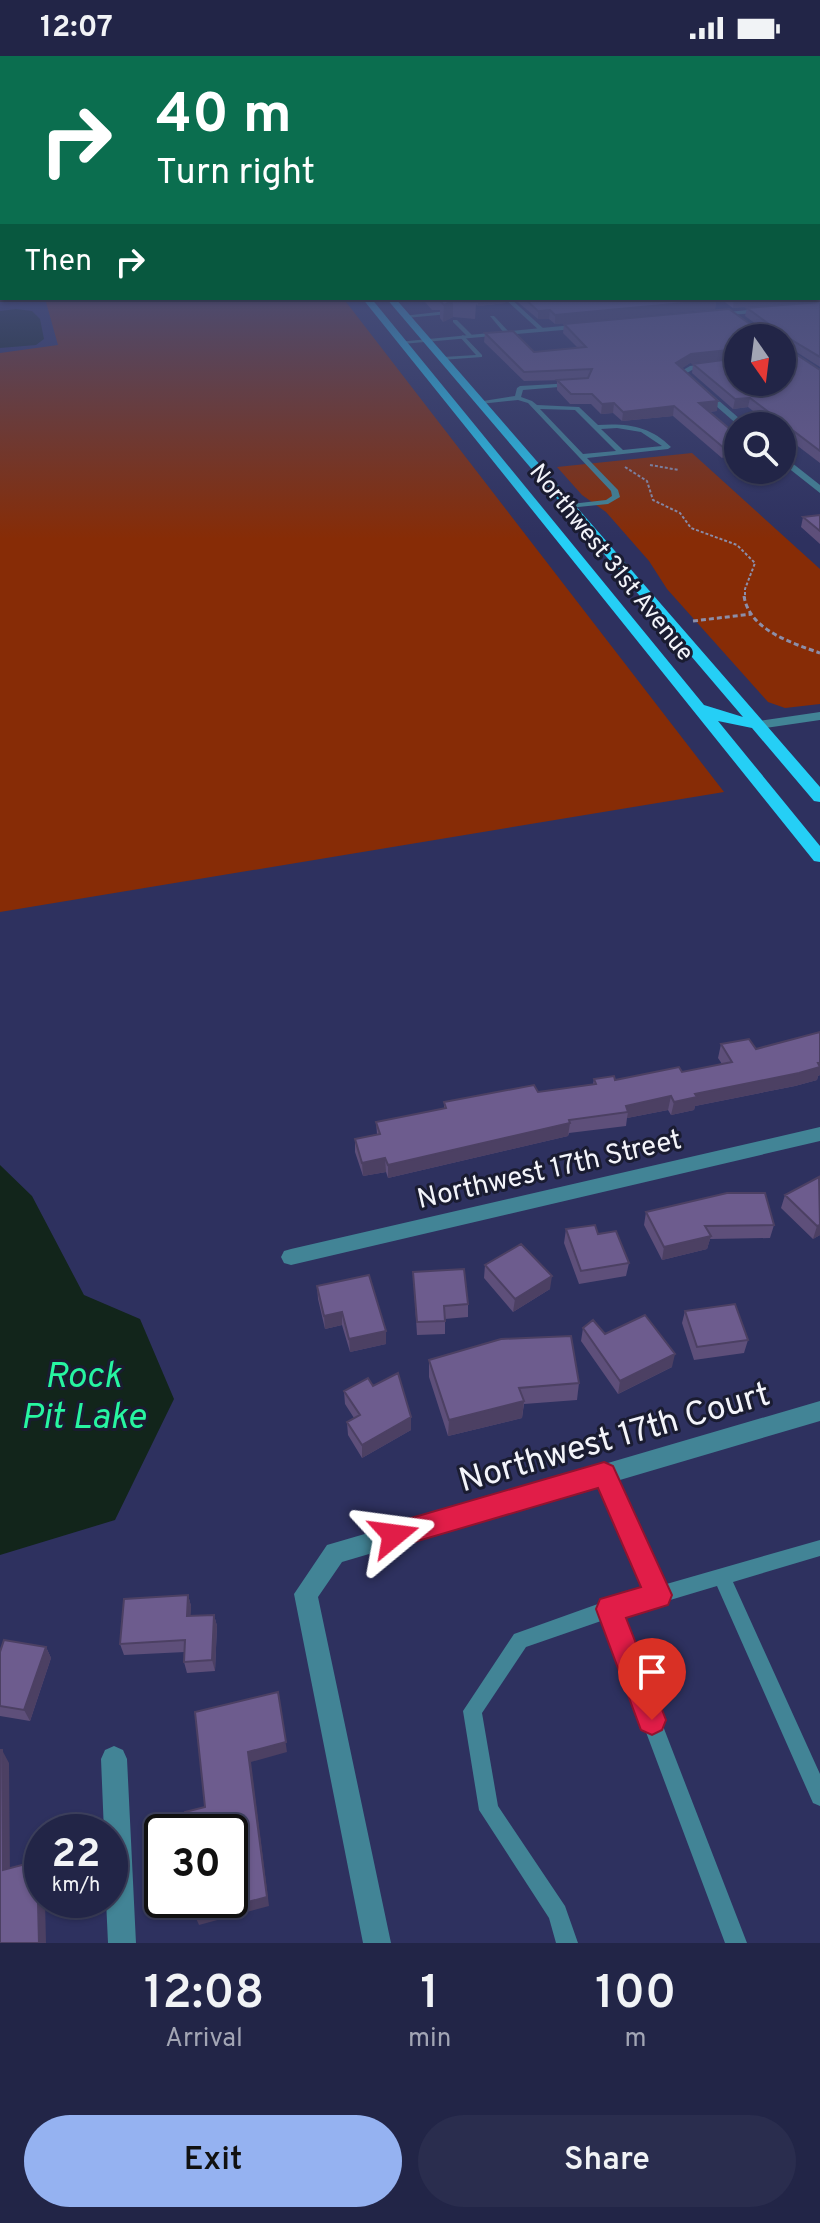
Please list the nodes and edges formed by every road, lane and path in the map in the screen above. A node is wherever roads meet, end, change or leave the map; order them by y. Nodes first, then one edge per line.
1 (419, 363) edge
2 (446, 363) edge
3 (724, 364) edge
4 (574, 383) edge
5 (518, 398) junction
6 (480, 402) junction
7 (538, 407) junction
8 (728, 412) edge
9 (596, 427) junction
10 (621, 452) junction
11 (583, 456) junction
12 (625, 467) dead end
13 (796, 470) edge
14 (820, 490) edge
15 (571, 506) junction
16 (752, 614) junction
17 (691, 621) dead end
18 (820, 653) edge
19 (699, 705) junction
20 (820, 716) edge
21 (759, 725) junction
22 (820, 797) edge
23 (820, 857) edge
24 (820, 1134) edge
25 (291, 1257) dead end
26 (820, 1411) edge
27 (604, 1474) junction
28 (820, 1548) edge
29 (722, 1578) junction
30 (659, 1595) junction
31 (609, 1609) junction
32 (114, 1759) dead end
33 (820, 1796) edge
34 (122, 1943) edge
35 (377, 1943) edge
36 (567, 1943) edge
37 (736, 1943) edge

1 - 19 main road, Northwest 31st Avenue
2 - 6 main road, Northwest 31st Avenue
3 - 8 street
4 - 5 lane
5 - 6 lane
5 - 7 lane
6 - 15 main road, Northwest 31st Avenue
7 - 9 lane
7 - 11 lane
9 - 10 lane
9 - 10 lane
10 - 11 lane
11 - 15 lane
12 - 16 path
13 - 14 street
15 - 21 main road, Northwest 31st Avenue
16 - 17 path
16 - 18 path
19 - 21 main road
19 - 23 main road, Northwest 31st Avenue
20 - 21 street
21 - 22 main road, Northwest 31st Avenue
24 - 25 street, Northwest 17th Street
26 - 27 street, Northwest 17th Court
27 - 30 lane
27 - 35 street, Northwest 17th Court
28 - 29 lane
29 - 30 lane
29 - 33 lane
30 - 31 lane
31 - 36 lane
31 - 37 lane
32 - 34 street

